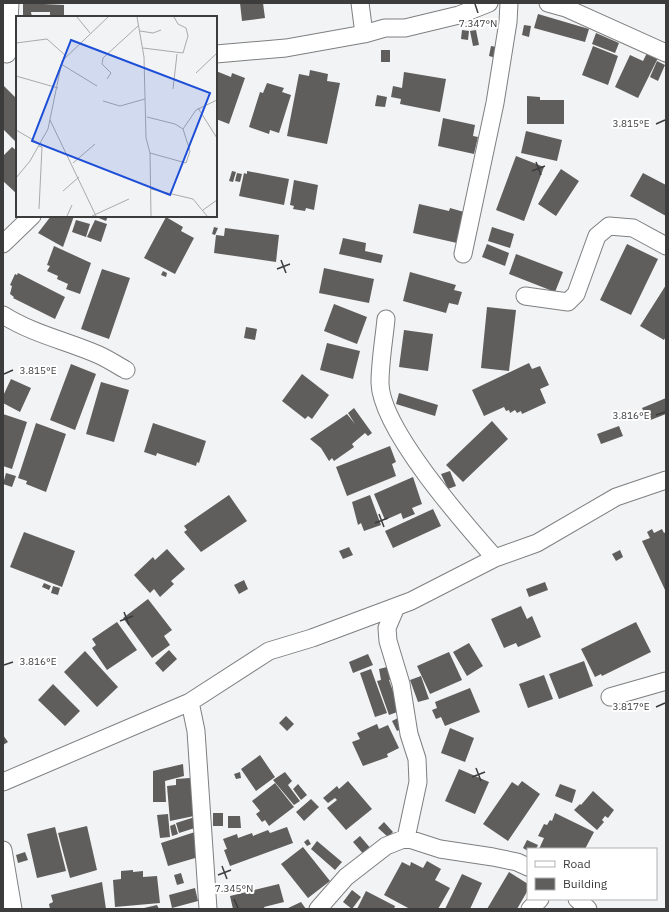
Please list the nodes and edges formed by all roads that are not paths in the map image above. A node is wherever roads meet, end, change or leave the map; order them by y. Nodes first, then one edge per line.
1 (10, 3) edge
2 (360, 3) edge
3 (489, 3) edge
4 (509, 3) edge
5 (548, 3) edge
6 (567, 5) edge
7 (364, 34) junction
8 (666, 53) edge
9 (9, 54) edge
10 (217, 54) edge
11 (31, 217) edge
12 (3, 244) edge
13 (666, 246) edge
14 (463, 254) dead end
15 (525, 296) dead end
16 (3, 315) edge
17 (386, 319) dead end
18 (126, 370) dead end
19 (666, 480) edge
20 (495, 558) junction
21 (396, 607) junction
22 (666, 681) edge
23 (610, 697) dead end
24 (190, 702) junction
25 (3, 782) edge
26 (406, 838) junction
27 (3, 850) edge
28 (527, 867) edge
29 (539, 900) edge
30 (578, 900) edge
31 (13, 909) edge
32 (208, 909) edge
33 (318, 909) edge
34 (530, 909) edge
35 (588, 909) edge

1 - 9 street
2 - 7 street
3 - 7 street
4 - 14 street
5 - 6 street
6 - 8 street
7 - 10 street
11 - 12 street
13 - 15 street
16 - 18 street
17 - 20 street
19 - 20 street
20 - 21 street
21 - 24 street
21 - 26 street
22 - 23 street
24 - 25 street
24 - 32 street
26 - 28 street
26 - 33 street
27 - 31 street
29 - 34 street
30 - 35 street

